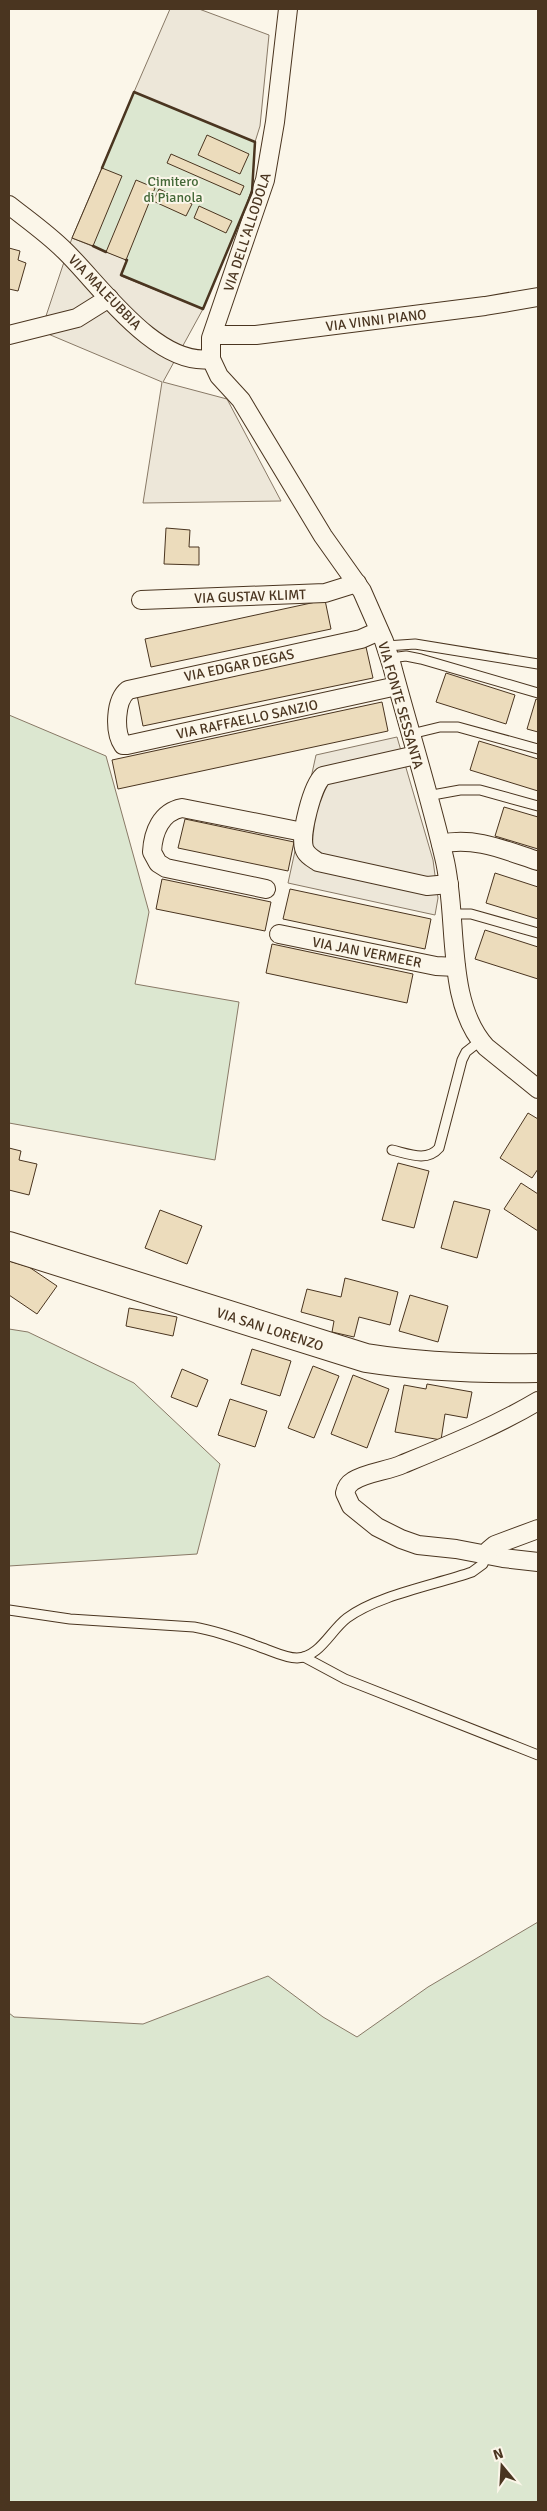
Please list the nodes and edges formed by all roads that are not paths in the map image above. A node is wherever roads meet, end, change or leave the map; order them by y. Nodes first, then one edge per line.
1 (288, 9) edge
2 (9, 205) edge
3 (538, 297) edge
4 (109, 298) junction
5 (9, 335) edge
6 (212, 335) junction
7 (211, 359) junction
8 (357, 583) junction
9 (141, 600) dead end
10 (385, 645) junction
11 (538, 664) edge
12 (397, 686) junction
13 (538, 694) edge
14 (118, 718) joint
15 (411, 734) junction
16 (538, 749) edge
17 (416, 755) junction
18 (428, 796) junction
19 (538, 806) edge
20 (303, 832) junction
21 (440, 844) junction
22 (538, 861) edge
23 (449, 884) junction
24 (266, 889) dead end
25 (453, 914) junction
26 (538, 933) edge
27 (279, 934) dead end
28 (456, 967) junction
29 (480, 1040) junction
30 (538, 1089) edge
31 (392, 1150) dead end
32 (9, 1246) edge
33 (538, 1368) edge
34 (538, 1401) edge
35 (538, 1529) edge
36 (487, 1555) junction
37 (538, 1562) edge
38 (9, 1610) edge
39 (304, 1657) junction
40 (538, 1756) edge

1 - 6 street, VIA DELL'ALLODOLA
2 - 4 street, VIA MALEUBBIA
3 - 6 street, VIA VINNI PIANO
4 - 5 street
4 - 7 street, VIA MALEUBBIA
6 - 7 street
7 - 8 street, VIA FONTE SESSANTA
8 - 9 street, VIA GUSTAV KLIMT
8 - 10 street, VIA FONTE SESSANTA
10 - 11 lane
10 - 12 street, VIA FONTE SESSANTA
10 - 13 lane
10 - 14 street, VIA EDGAR DEGAS
12 - 14 street, VIA RAFFAELLO SANZIO
12 - 15 street, VIA FONTE SESSANTA
15 - 16 lane
15 - 17 street, VIA FONTE SESSANTA
17 - 18 street, VIA FONTE SESSANTA
17 - 20 street
18 - 19 lane
18 - 21 street, VIA FONTE SESSANTA
20 - 23 street
20 - 24 street
21 - 22 street
21 - 23 street, VIA FONTE SESSANTA
23 - 25 street, VIA FONTE SESSANTA
25 - 26 lane
25 - 28 street, VIA FONTE SESSANTA
27 - 28 street, VIA JAN VERMEER
28 - 29 street, VIA FONTE SESSANTA
29 - 30 street, VIA FONTE SESSANTA
29 - 31 lane
32 - 33 main road, VIA SAN LORENZO
34 - 36 street
35 - 36 street
36 - 37 street
36 - 39 lane
38 - 39 lane
39 - 40 lane

